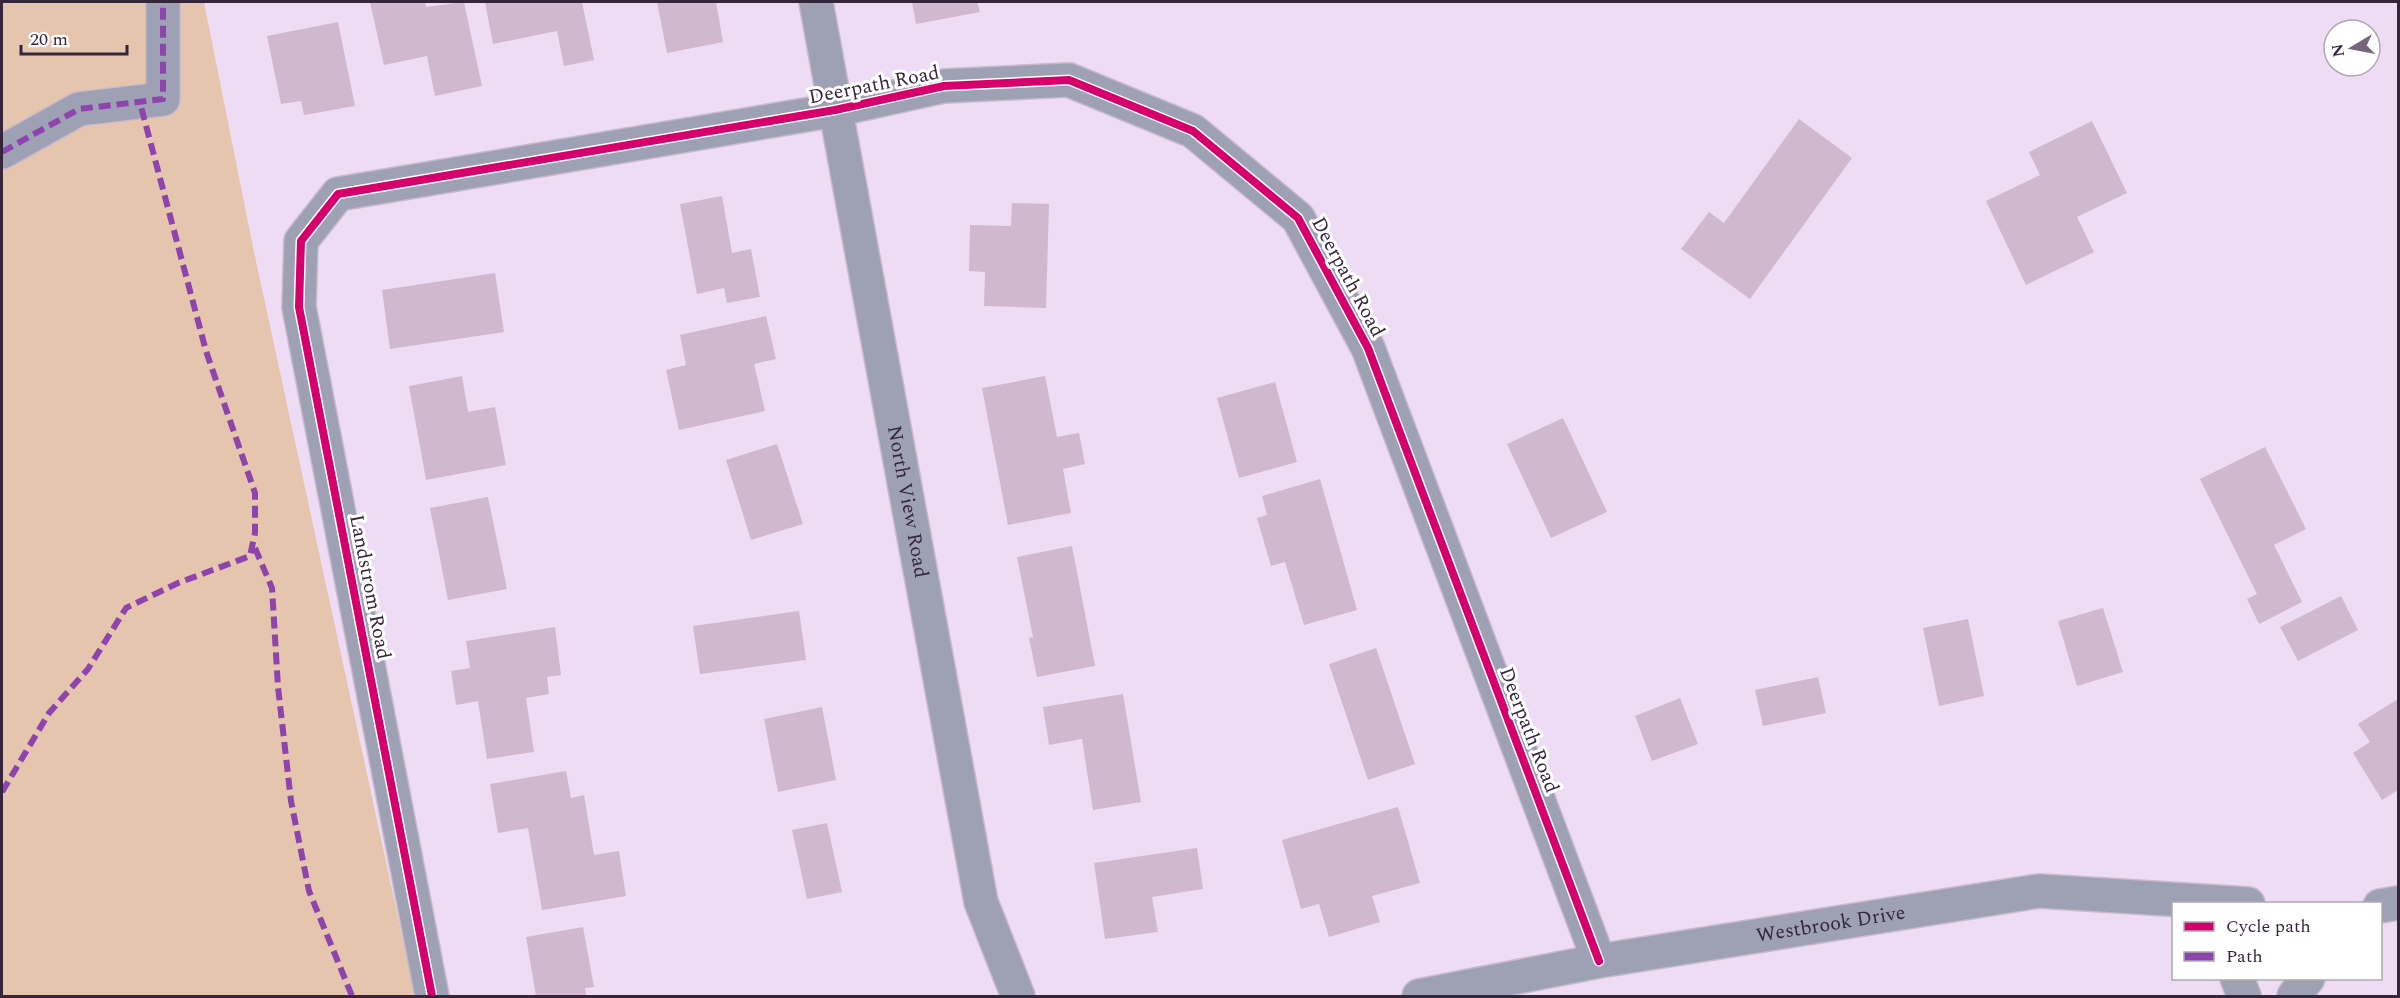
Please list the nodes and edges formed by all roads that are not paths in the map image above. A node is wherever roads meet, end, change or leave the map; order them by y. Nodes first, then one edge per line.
1 (163, 2) edge
2 (816, 2) edge
3 (835, 110) junction
4 (2, 152) edge
5 (338, 194) joint
6 (2195, 902) edge
7 (2398, 903) edge
8 (2382, 906) edge
9 (1599, 961) junction
10 (2238, 980) edge
11 (2306, 980) edge
12 (432, 996) edge
13 (1018, 996) edge
14 (1419, 996) edge
15 (2244, 996) edge
16 (2294, 996) edge

1 - 4 street
2 - 3 street, North View Road
3 - 5 street, Deerpath Road
3 - 9 street, Deerpath Road
3 - 13 street, North View Road
5 - 12 street, Landstrom Road
6 - 9 street, Westbrook Drive
7 - 8 street
9 - 14 street, Westbrook Drive
10 - 15 street
11 - 16 street

